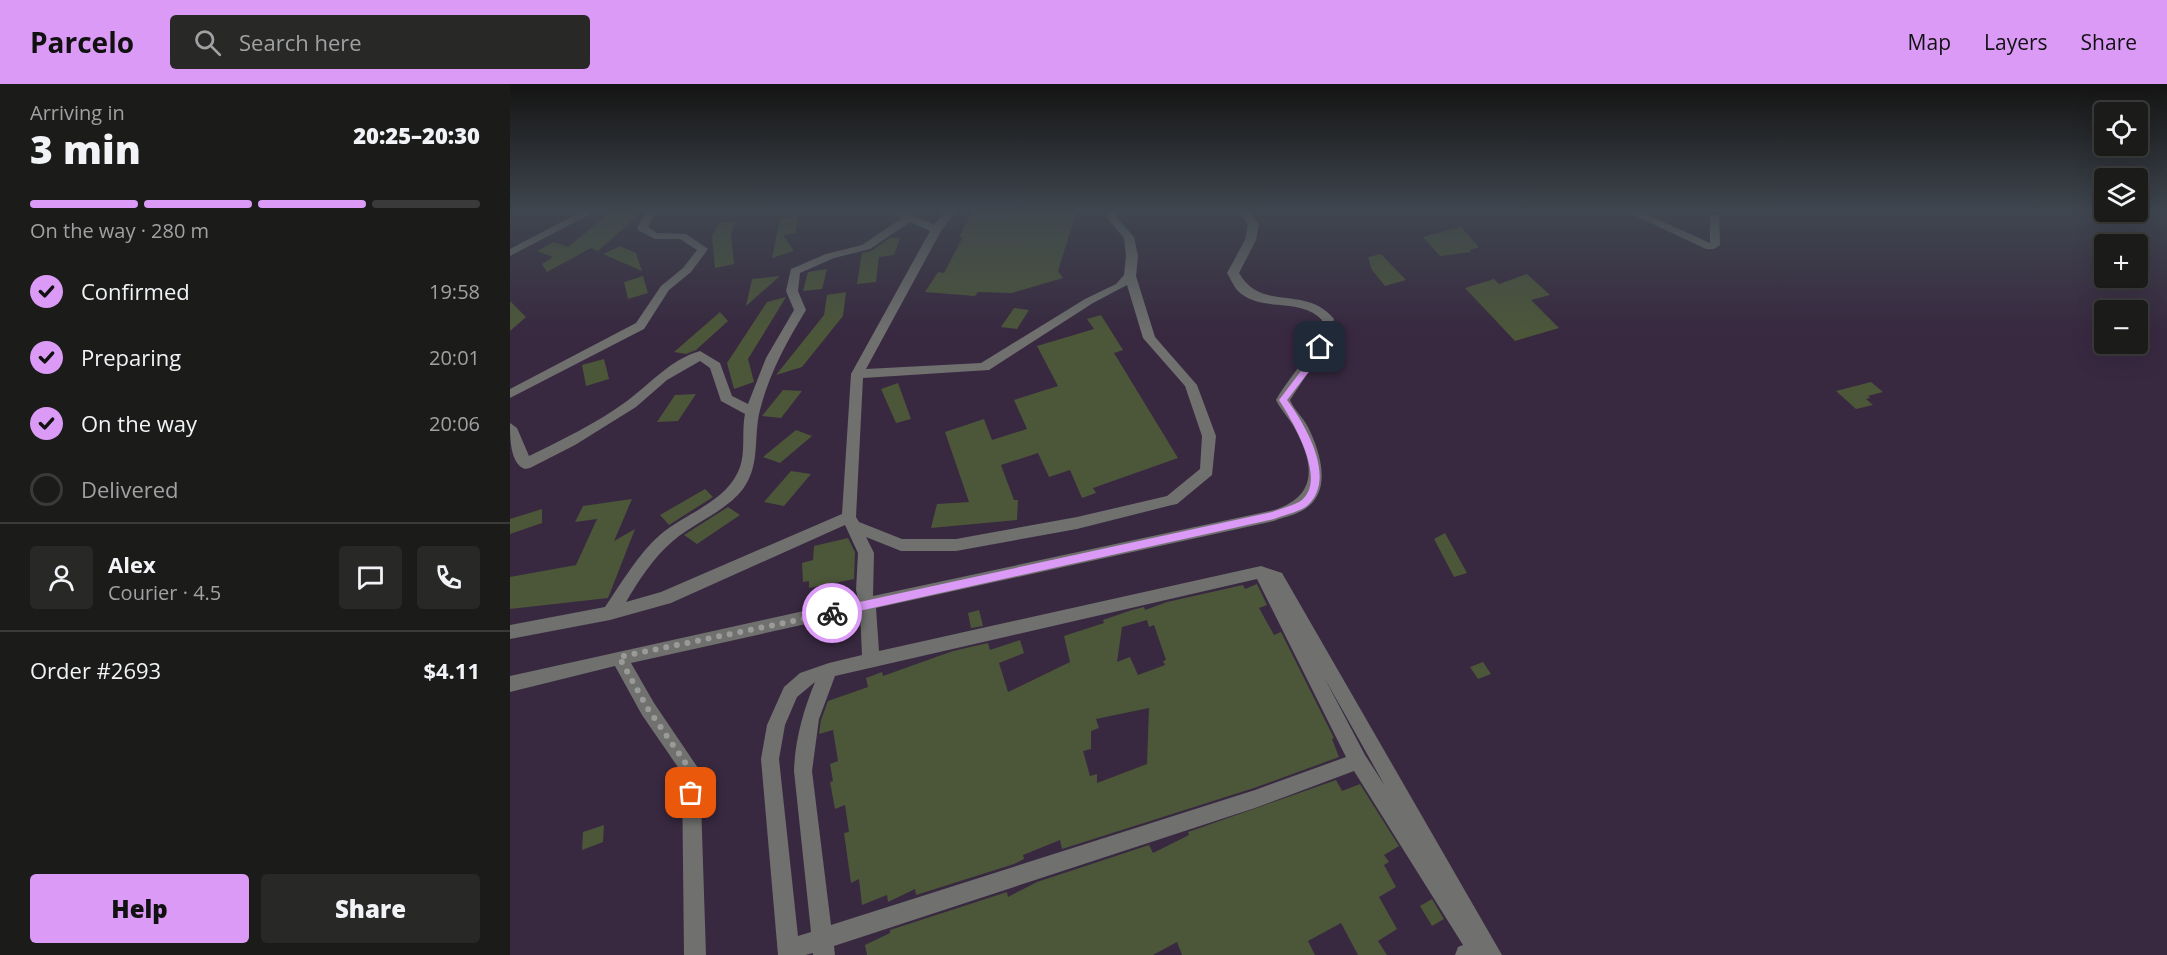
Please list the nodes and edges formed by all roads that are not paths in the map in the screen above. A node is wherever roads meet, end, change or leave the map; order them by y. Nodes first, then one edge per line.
1 (702, 251) edge
2 (851, 251) edge
3 (925, 251) edge
4 (1131, 251) edge
5 (1246, 251) edge
6 (1130, 276) junction
7 (857, 374) junction
8 (510, 394) edge
9 (752, 412) junction
10 (510, 428) edge
11 (851, 521) junction
12 (1261, 572) junction
13 (866, 605) junction
14 (610, 613) junction
15 (510, 632) edge
16 (619, 657) junction
17 (871, 661) junction
18 (829, 670) junction
19 (510, 684) edge
20 (1358, 761) junction
21 (823, 947) edge
22 (788, 953) edge
23 (1479, 953) edge
24 (695, 955) edge

1 - 8 street
2 - 9 street
3 - 7 street
4 - 6 street
5 - 13 street
6 - 7 street
6 - 11 street
7 - 11 street
9 - 10 street
9 - 14 street
11 - 13 street
11 - 14 street
12 - 17 street
12 - 20 street
12 - 23 street
13 - 16 street
13 - 17 street
14 - 15 street
16 - 19 street
16 - 24 street
17 - 18 street
18 - 21 street
18 - 22 street
20 - 21 street
20 - 23 street
21 - 22 street

